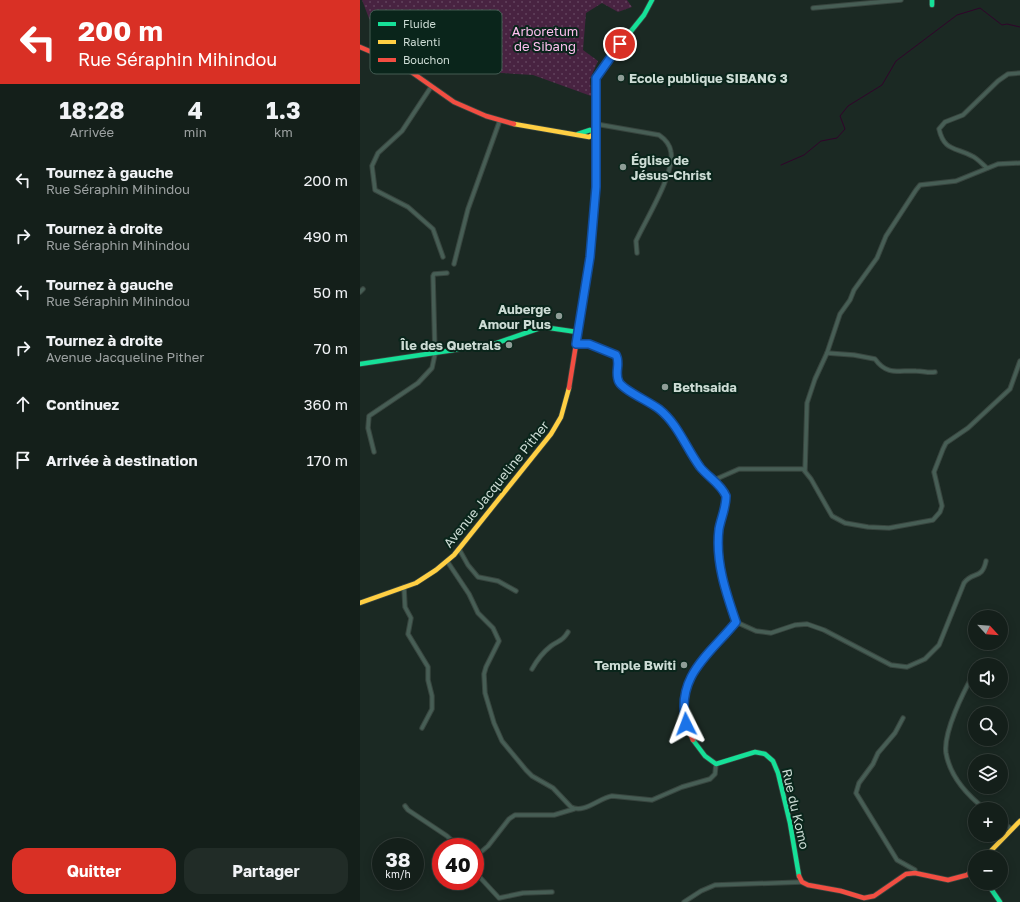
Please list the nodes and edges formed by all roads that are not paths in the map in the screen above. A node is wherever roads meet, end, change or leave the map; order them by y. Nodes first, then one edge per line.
1 (652, 0) edge
2 (901, 0) edge
3 (813, 8) dead end
4 (360, 47) edge
5 (370, 51) edge
6 (1020, 73) edge
7 (413, 74) edge
8 (431, 87) junction
9 (596, 117) junction
10 (500, 120) junction
11 (596, 124) junction
12 (584, 134) junction
13 (596, 134) junction
14 (597, 148) junction
15 (1020, 163) edge
16 (987, 168) junction
17 (637, 253) dead end
18 (443, 257) dead end
19 (454, 264) dead end
20 (447, 273) dead end
21 (576, 332) junction
22 (576, 344) junction
23 (827, 353) junction
24 (435, 354) junction
25 (1020, 360) edge
26 (360, 364) edge
27 (936, 372) dead end
28 (374, 452) dead end
29 (805, 470) junction
30 (714, 480) junction
31 (459, 549) junction
32 (986, 561) dead end
33 (447, 562) junction
34 (404, 587) junction
35 (516, 591) dead end
36 (360, 603) edge
37 (736, 622) junction
38 (568, 632) dead end
39 (532, 669) dead end
40 (968, 686) edge
41 (903, 718) dead end
42 (422, 728) dead end
43 (716, 764) junction
44 (975, 802) edge
45 (405, 806) dead end
46 (574, 809) junction
47 (1020, 821) edge
48 (1008, 826) edge
49 (1012, 829) junction
50 (449, 838) edge
51 (484, 849) edge
52 (992, 850) edge
53 (915, 873) junction
54 (968, 874) edge
55 (484, 882) edge
56 (802, 882) junction
57 (992, 890) edge
58 (552, 892) dead end
59 (684, 902) edge
60 (1000, 902) edge

1 - 9 street, Avenue Jacqueline Pither
2 - 3 street
4 - 5 street
6 - 16 street
7 - 8 street
8 - 10 street
8 - 18 street
9 - 11 street, Avenue Jacqueline Pither
9 - 12 street
10 - 12 street
10 - 19 street
11 - 13 street, Avenue Jacqueline Pither
11 - 17 street
12 - 13 street
12 - 14 street
13 - 14 street, Avenue Jacqueline Pither
14 - 21 street, Avenue Jacqueline Pither
15 - 16 street
16 - 23 street
20 - 24 street
21 - 22 street, Avenue Jacqueline Pither
21 - 24 street
22 - 30 street
22 - 31 street, Avenue Jacqueline Pither
23 - 27 street
23 - 29 street
24 - 26 street
24 - 28 street
25 - 29 street
29 - 30 street
30 - 37 street
31 - 33 street, Avenue Jacqueline Pither
31 - 35 street
32 - 37 street
33 - 34 street, Avenue Jacqueline Pither
33 - 46 street
34 - 36 street, Avenue Jacqueline Pither
34 - 42 street
37 - 43 street
38 - 39 street
40 - 44 street
41 - 53 street
43 - 46 street
43 - 56 street, Rue du Komo
45 - 50 street
46 - 51 street
47 - 49 street
48 - 49 street
49 - 52 street
53 - 54 street
53 - 56 street
55 - 58 street
56 - 59 street
57 - 60 street

